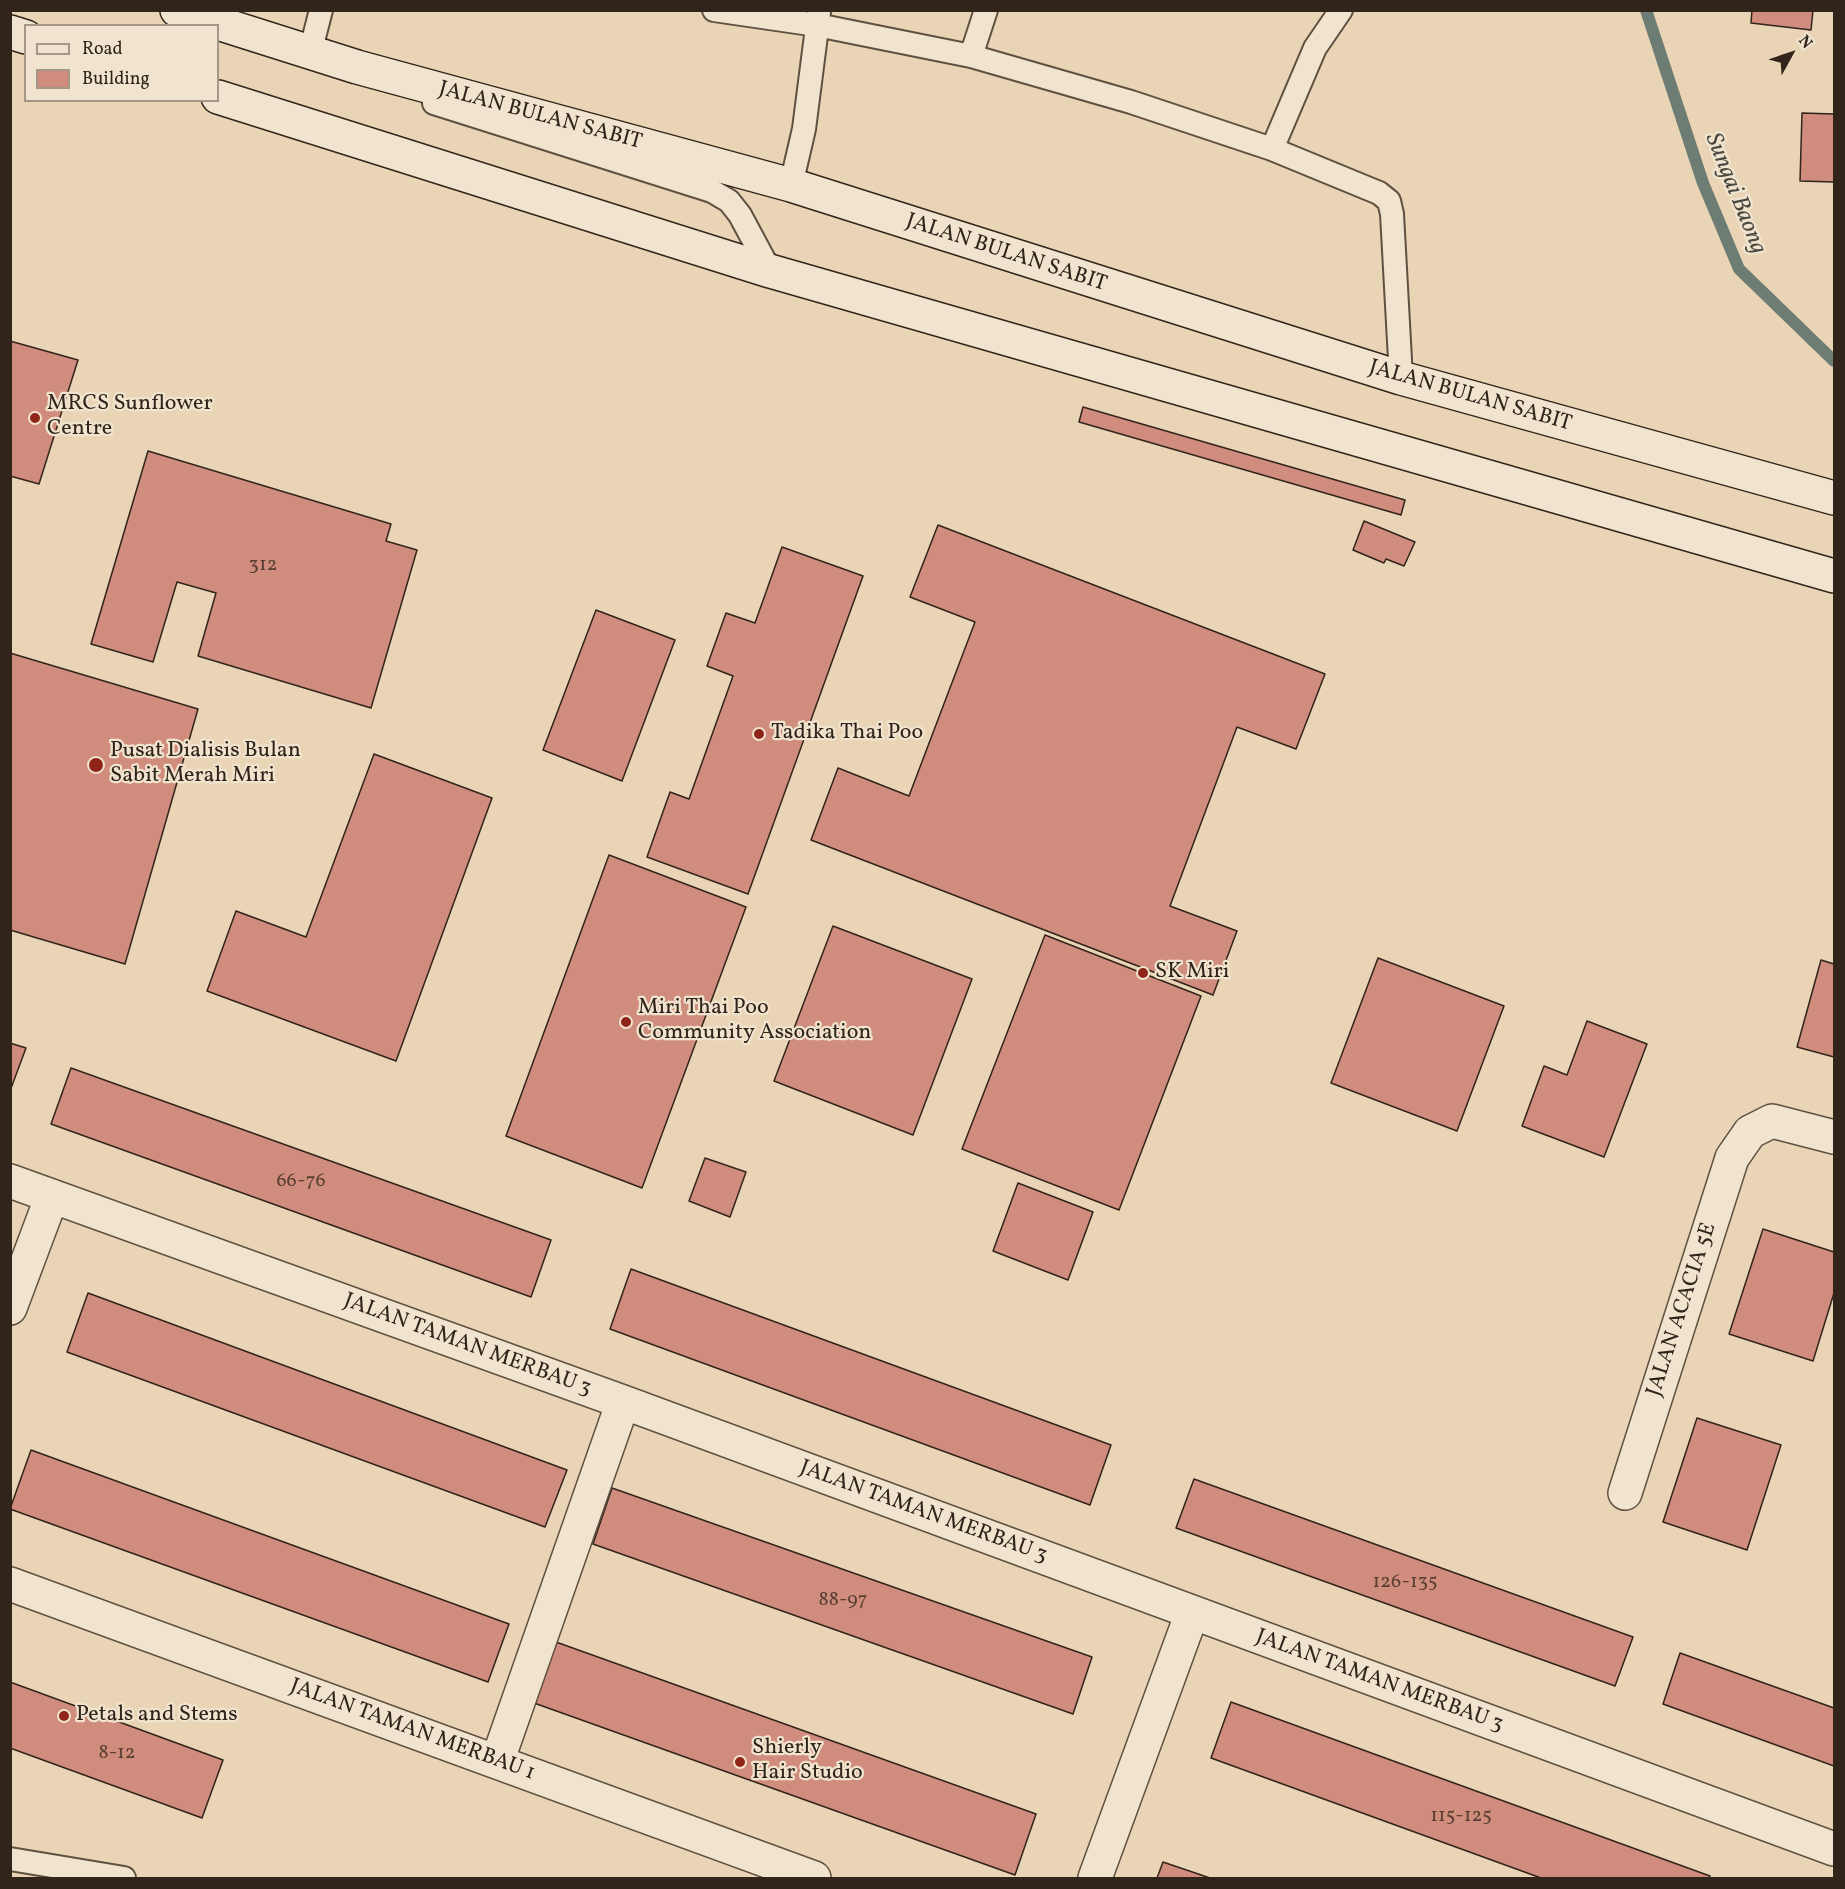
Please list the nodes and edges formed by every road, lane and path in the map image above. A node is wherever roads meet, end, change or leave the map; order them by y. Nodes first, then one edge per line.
1 (177, 10) edge
2 (321, 10) edge
3 (714, 10) edge
4 (986, 10) edge
5 (1341, 10) edge
6 (818, 18) edge
7 (310, 53) junction
8 (971, 56) junction
9 (357, 67) junction
10 (219, 97) edge
11 (1272, 149) junction
12 (791, 185) junction
13 (770, 271) junction
14 (1401, 378) junction
15 (1834, 498) edge
16 (1834, 576) edge
17 (1834, 1137) edge
18 (10, 1181) edge
19 (52, 1196) junction
20 (10, 1308) edge
21 (623, 1402) junction
22 (1625, 1493) dead end
23 (10, 1584) edge
24 (1192, 1613) junction
25 (497, 1762) junction
26 (1834, 1849) edge
27 (10, 1859) edge
28 (124, 1878) edge
29 (814, 1878) edge
30 (1095, 1878) edge

1 - 7 street, JALAN BULAN SABIT
2 - 7 lane
3 - 6 lane
4 - 8 lane
5 - 11 lane
6 - 8 lane
6 - 12 lane
7 - 9 street, JALAN BULAN SABIT
8 - 11 lane
9 - 12 street, JALAN BULAN SABIT
9 - 13 lane
10 - 13 street
11 - 14 lane
12 - 14 street, JALAN BULAN SABIT
13 - 16 street
14 - 15 street, JALAN BULAN SABIT
17 - 22 street, JALAN ACACIA 5E
18 - 19 street, JALAN TAMAN MERBAU 3
19 - 20 street
19 - 21 street, JALAN TAMAN MERBAU 3
21 - 24 street, JALAN TAMAN MERBAU 3
21 - 25 street
23 - 25 street, JALAN TAMAN MERBAU 1
24 - 26 street, JALAN TAMAN MERBAU 3
24 - 30 street
25 - 29 street, JALAN TAMAN MERBAU 1
27 - 28 lane

